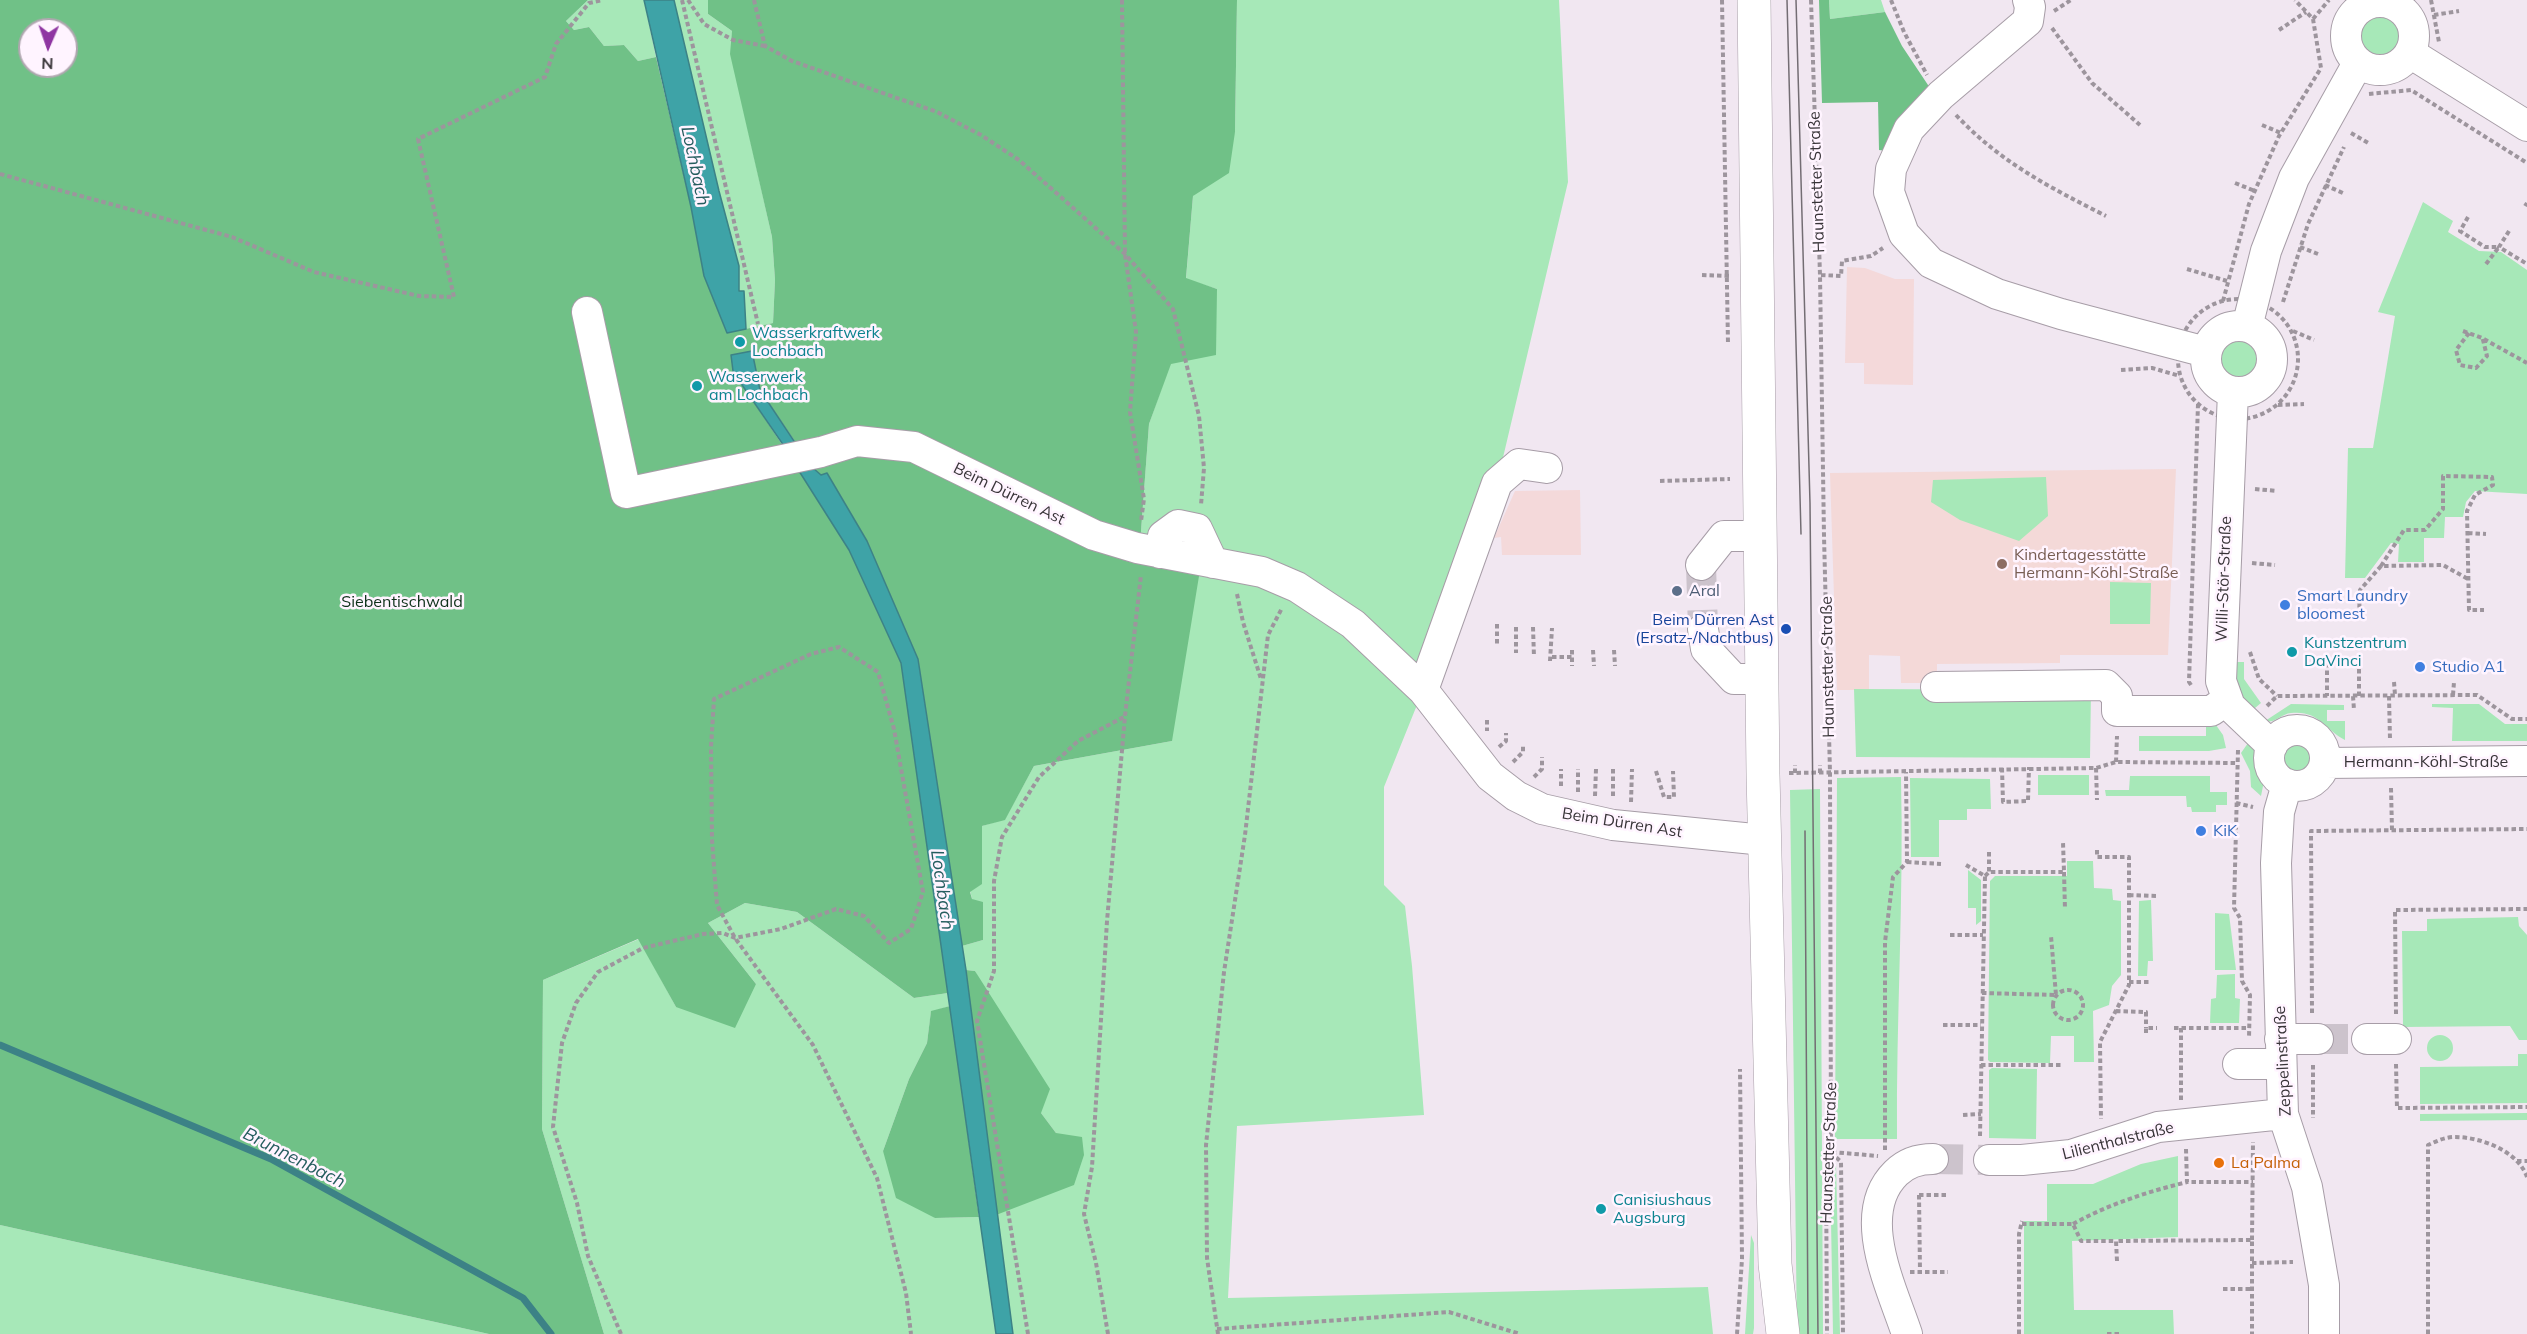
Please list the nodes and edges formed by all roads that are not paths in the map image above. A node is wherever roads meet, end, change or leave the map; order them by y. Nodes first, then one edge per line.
1 (1754, 0) edge
2 (2028, 0) edge
3 (2397, 3) edge
4 (2326, 10) edge
5 (2410, 53) junction
6 (2349, 77) junction
7 (2527, 126) edge
8 (586, 312) dead end
9 (2260, 314) junction
10 (2193, 348) junction
11 (2232, 405) junction
12 (1547, 468) dead end
13 (1760, 536) junction
14 (1149, 551) junction
15 (1222, 565) junction
16 (1701, 565) tunnel mouth
17 (1702, 629) tunnel mouth
18 (1761, 679) junction
19 (1936, 687) dead end
20 (1423, 690) junction
21 (2219, 705) junction
22 (2272, 746) junction
23 (2527, 761) edge
24 (2325, 763) junction
25 (2287, 784) junction
26 (1764, 840) junction
27 (2315, 1039) tunnel mouth
28 (2281, 1052) junction
29 (2243, 1064) road end
30 (2283, 1114) junction
31 (1985, 1151) tunnel mouth
32 (1933, 1159) tunnel mouth
33 (1775, 1264) junction
34 (1764, 1334) edge
35 (1783, 1334) edge
36 (1907, 1334) edge
37 (2324, 1334) edge

1 - 13 main road
2 - 10 street
3 - 4 street
3 - 5 street
4 - 6 street
5 - 6 street
5 - 7 street
6 - 9 street
8 - 14 street, Beim Dürren Ast
9 - 10 street
9 - 11 street
10 - 11 street
11 - 21 street, Willi-Stör-Straße
12 - 20 street
13 - 16 street
13 - 18 main road
14 - 15 street, Beim Dürren Ast
14 - 15 street
15 - 20 street, Beim Dürren Ast
17 - 18 street
18 - 26 main road
19 - 21 street
20 - 26 street, Beim Dürren Ast
21 - 22 street, Willi-Stör-Straße
22 - 24 street, Hermann-Köhl-Straße
22 - 25 street
23 - 24 street, Hermann-Köhl-Straße
24 - 25 street, Hermann-Köhl-Straße
25 - 28 street, Zeppelinstraße
26 - 33 main road
27 - 28 street
28 - 29 street
28 - 30 street, Zeppelinstraße
30 - 31 street, Lilienthalstraße
30 - 37 street, Zeppelinstraße
32 - 36 street
33 - 34 main road
33 - 35 main road

